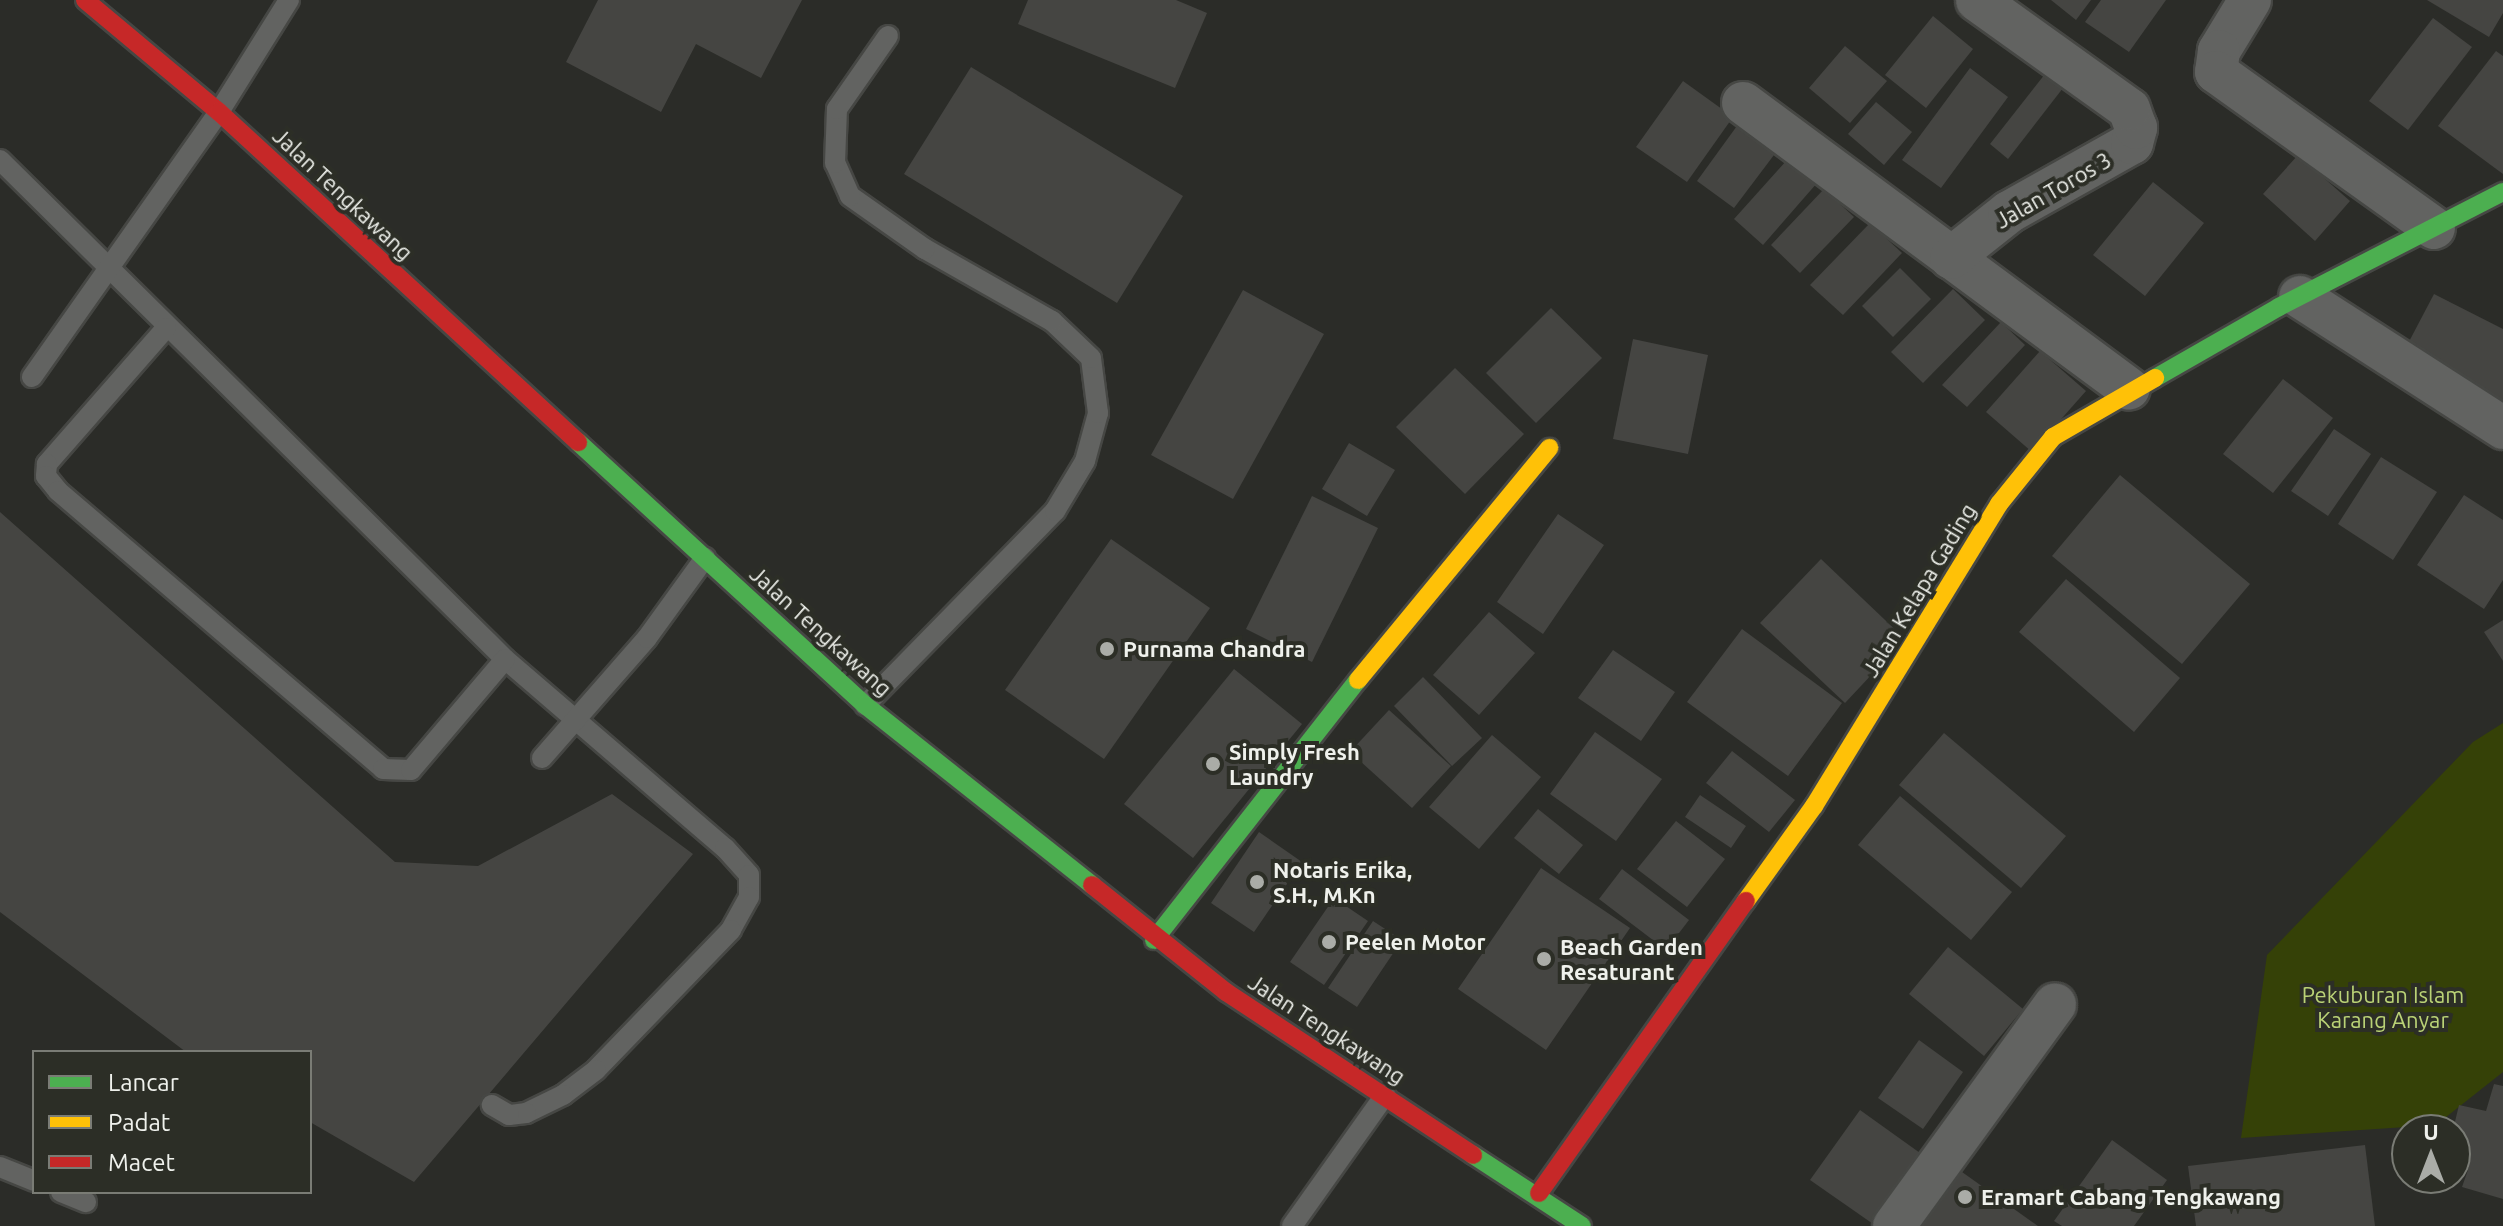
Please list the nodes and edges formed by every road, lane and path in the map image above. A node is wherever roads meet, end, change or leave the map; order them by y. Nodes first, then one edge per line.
1 (85, 0) edge
2 (289, 0) edge
3 (1977, 0) edge
4 (2250, 0) edge
5 (888, 36) dead end
6 (1743, 103) dead end
7 (219, 112) junction
8 (0, 160) edge
9 (2503, 192) edge
10 (2434, 228) junction
11 (1951, 258) junction
12 (109, 273) junction
13 (2300, 297) junction
14 (166, 328) junction
15 (32, 377) dead end
16 (2129, 389) junction
17 (2503, 428) edge
18 (1549, 448) dead end
19 (705, 558) junction
20 (505, 659) junction
21 (865, 705) junction
22 (576, 716) junction
23 (542, 758) dead end
24 (1154, 940) junction
25 (2055, 1004) dead end
26 (1385, 1095) junction
27 (492, 1105) dead end
28 (0, 1167) edge
29 (32, 1180) edge
30 (1539, 1193) junction
31 (66, 1194) edge
32 (86, 1202) dead end
33 (1292, 1226) edge
34 (1582, 1226) edge
35 (1894, 1226) edge

1 - 7 street, Jalan Tengkawang
2 - 7 lane
3 - 11 street, Jalan Toros 3
4 - 10 street
5 - 21 lane
6 - 11 street
7 - 12 lane
7 - 19 street, Jalan Tengkawang
8 - 12 lane
9 - 10 street, Jalan Kelapa Gading
10 - 13 street, Jalan Kelapa Gading
11 - 16 street
12 - 14 lane
12 - 15 lane
13 - 16 street, Jalan Kelapa Gading
13 - 17 street
14 - 20 lane
14 - 20 lane
16 - 30 street, Jalan Kelapa Gading
18 - 24 street
19 - 21 street, Jalan Tengkawang
19 - 22 lane
20 - 22 lane
21 - 24 street, Jalan Tengkawang
22 - 23 lane
22 - 27 lane
24 - 26 street, Jalan Tengkawang
25 - 35 street
26 - 30 street, Jalan Tengkawang
26 - 33 lane
28 - 29 lane
30 - 34 street, Jalan Tengkawang
31 - 32 lane

